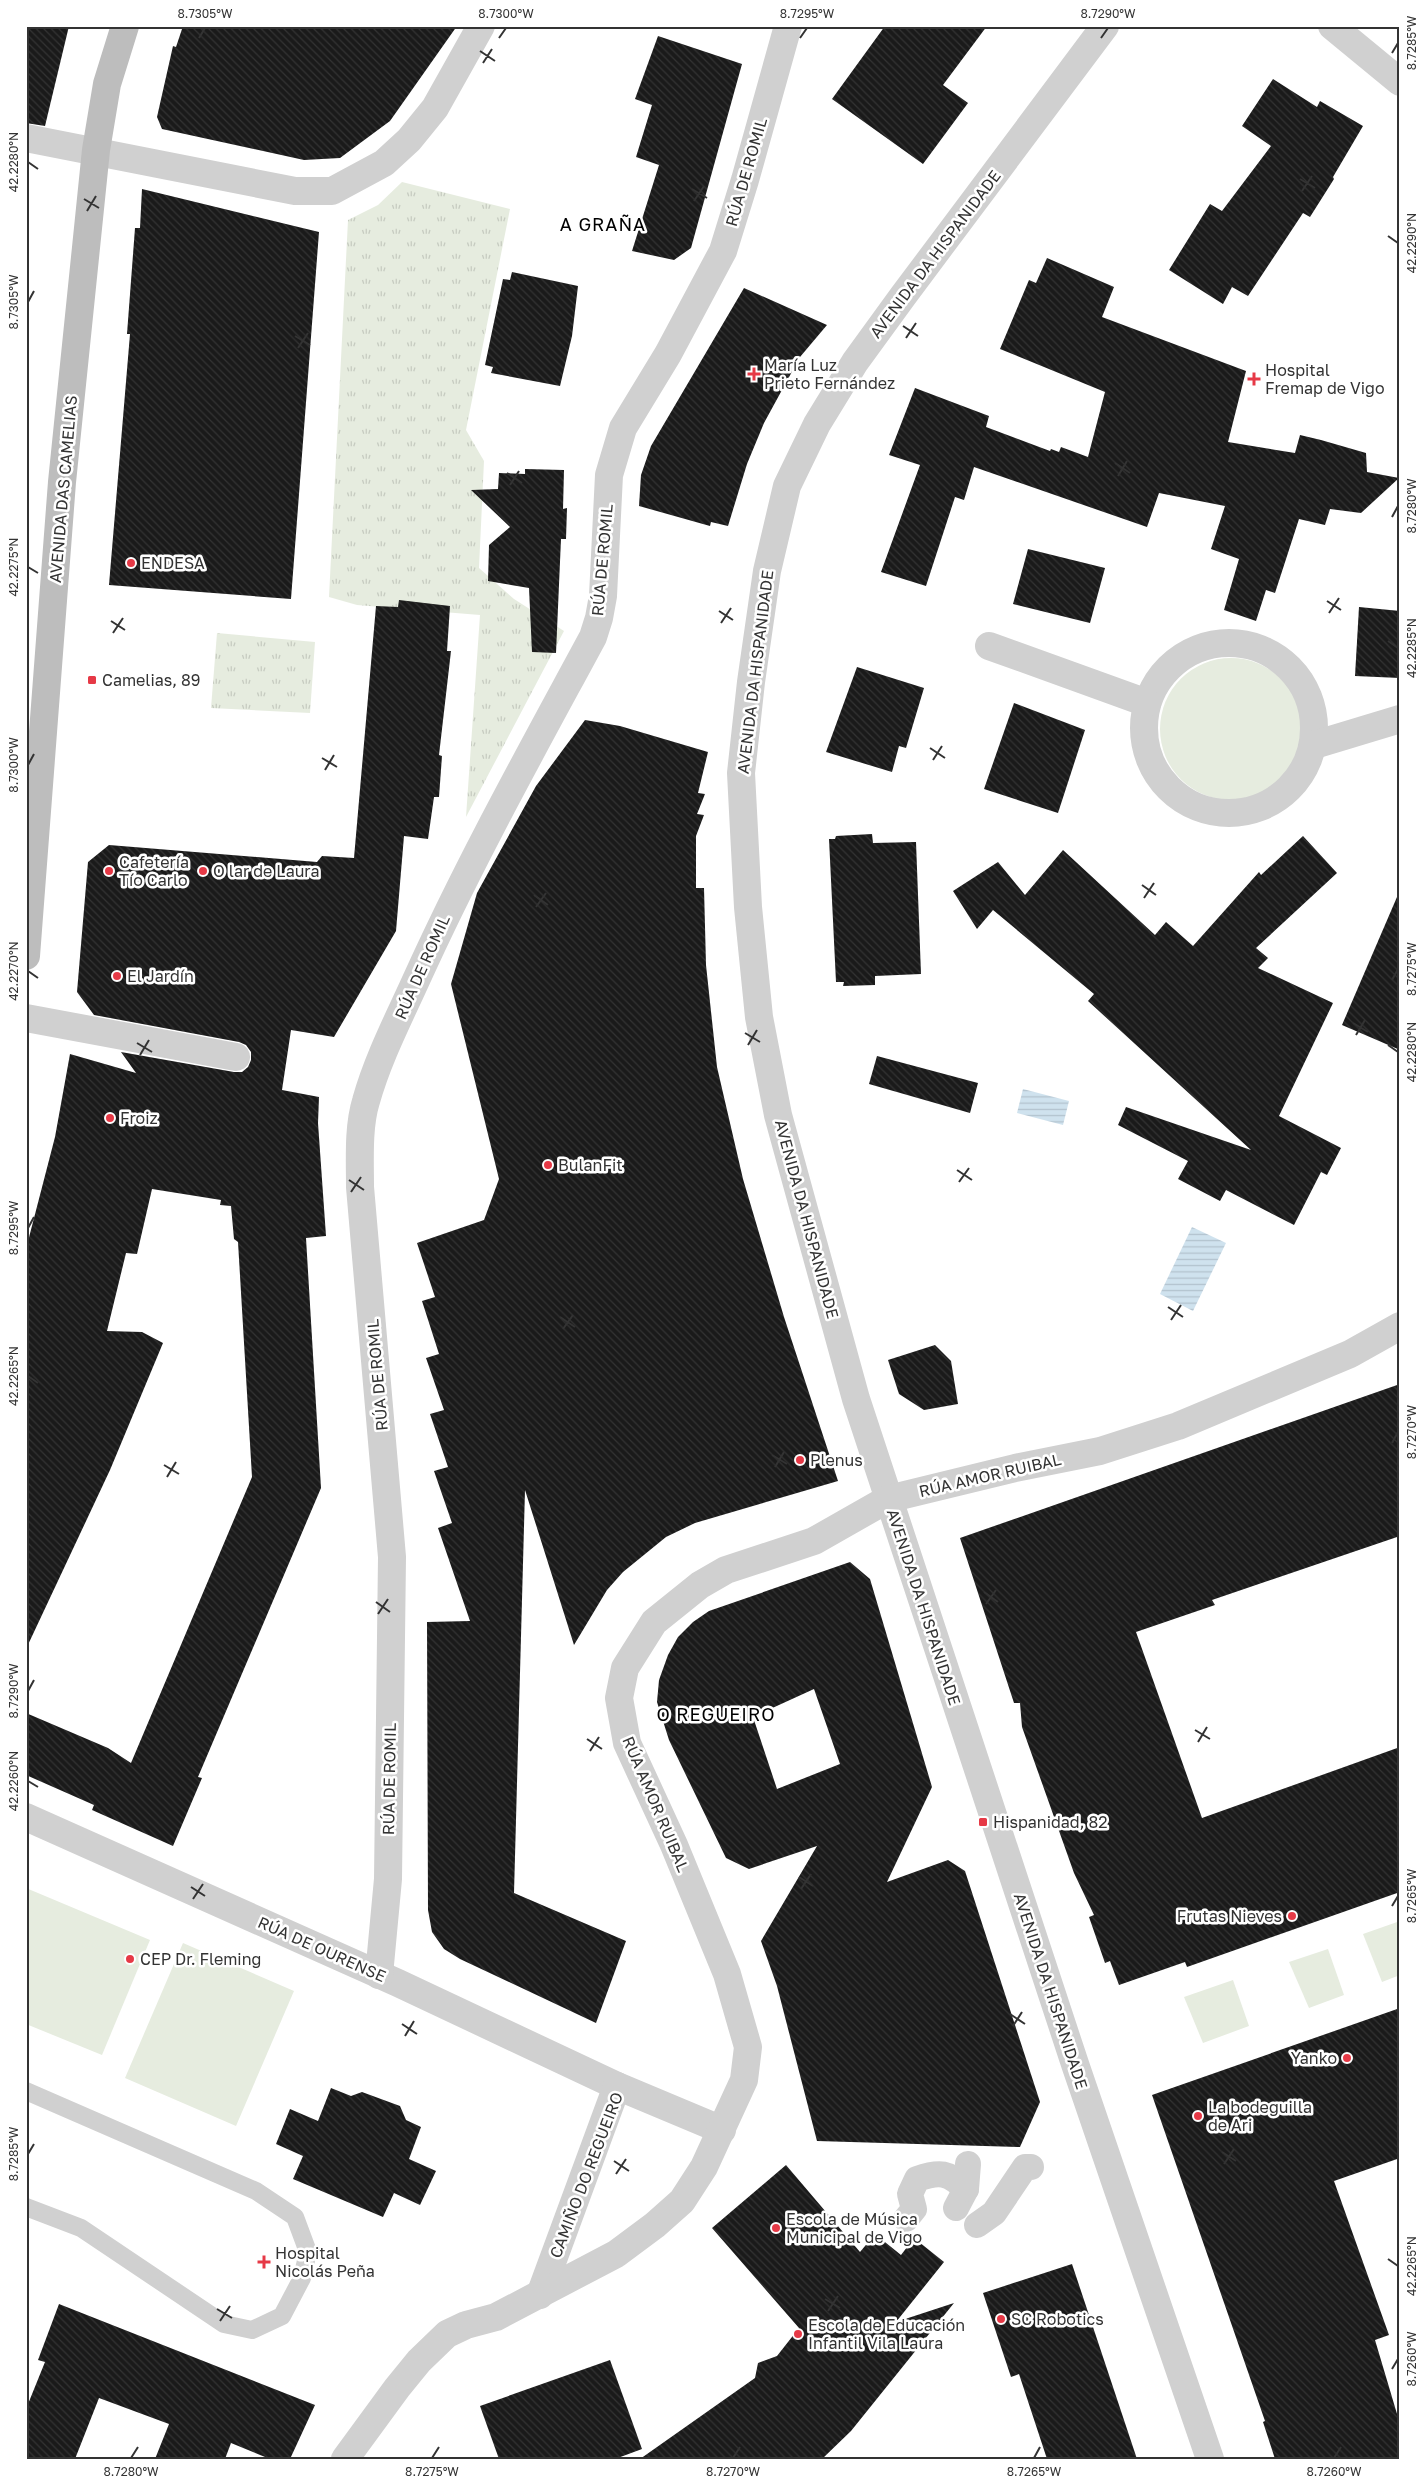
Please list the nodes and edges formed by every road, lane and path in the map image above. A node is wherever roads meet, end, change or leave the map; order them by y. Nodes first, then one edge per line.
1 (125, 26) edge
2 (481, 26) edge
3 (788, 26) edge
4 (1105, 26) edge
5 (1332, 26) edge
6 (1400, 82) edge
7 (26, 138) edge
8 (96, 150) junction
9 (989, 646) dead end
10 (1147, 703) junction
11 (1400, 719) edge
12 (1314, 745) junction
13 (26, 956) edge
14 (26, 1018) edge
15 (236, 1057) dead end
16 (1400, 1326) edge
17 (888, 1499) junction
18 (26, 1817) edge
19 (379, 1975) junction
20 (617, 2086) junction
21 (26, 2091) edge
22 (722, 2130) junction
23 (968, 2164) dead end
24 (1031, 2167) dead end
25 (26, 2206) edge
26 (906, 2219) dead end
27 (977, 2225) dead end
28 (540, 2295) junction
29 (345, 2459) edge
30 (1210, 2459) edge

1 - 8 main road, AVENIDA DAS CAMELIAS
2 - 8 street
3 - 19 street, RÚA DE ROMIL
4 - 17 street, AVENIDA DA HISPANIDADE
5 - 6 street
7 - 8 street
8 - 13 main road, AVENIDA DAS CAMELIAS
9 - 10 street
10 - 12 street
10 - 12 street
11 - 12 street
14 - 15 street
16 - 17 street, RÚA AMOR RUIBAL
17 - 22 street, RÚA AMOR RUIBAL
17 - 30 street, AVENIDA DA HISPANIDADE
18 - 19 street, RÚA DE OURENSE
19 - 20 street, RÚA DE OURENSE
20 - 22 street, CAMIÑO DO REGUEIRO
20 - 28 street, CAMIÑO DO REGUEIRO
21 - 25 lane
22 - 28 street, CAMIÑO DO REGUEIRO
23 - 26 street
24 - 27 street
28 - 29 street, CAMIÑO DO REGUEIRO

